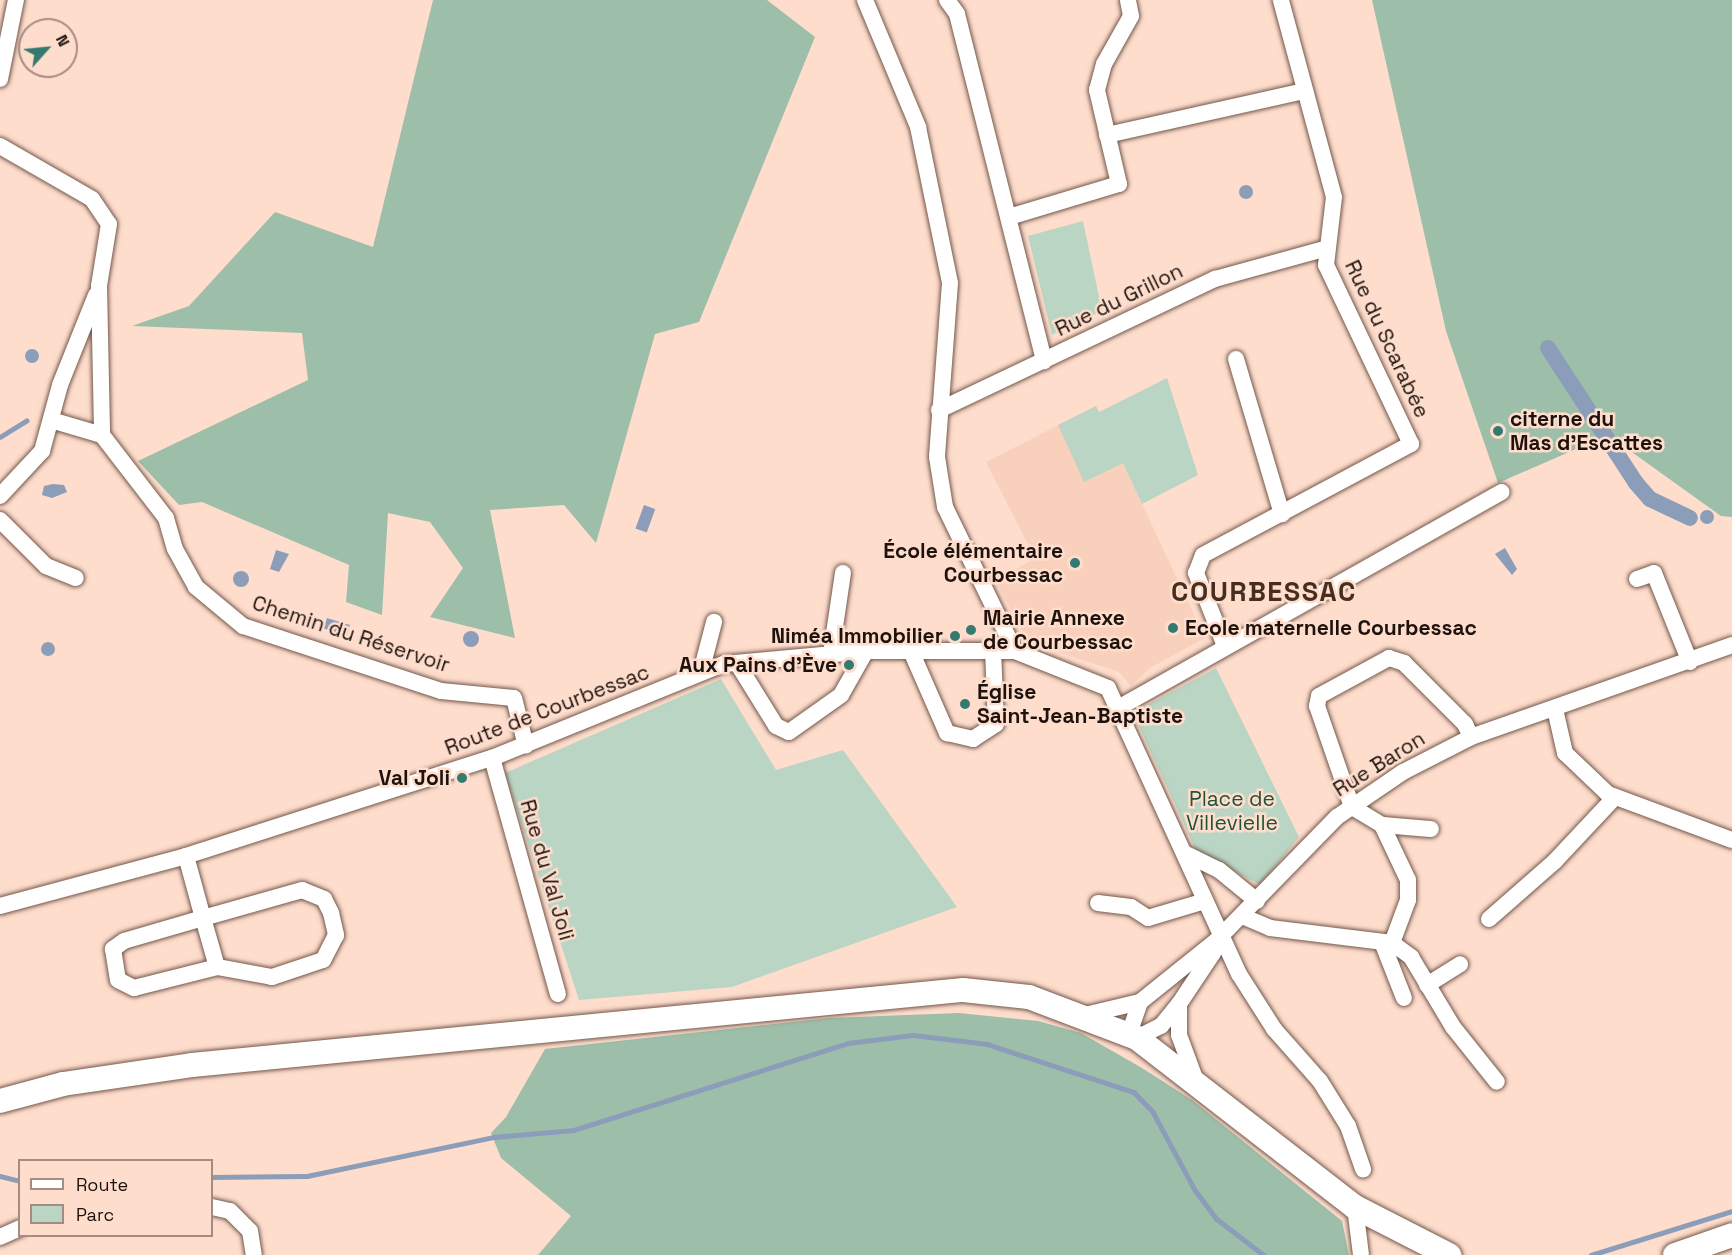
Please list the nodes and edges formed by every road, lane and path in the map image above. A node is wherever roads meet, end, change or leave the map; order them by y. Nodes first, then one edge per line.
1 (16, 0) edge
2 (865, 0) edge
3 (947, 0) edge
4 (1128, 0) edge
5 (1281, 0) edge
6 (0, 79) edge
7 (1304, 91) junction
8 (1107, 135) junction
9 (0, 146) edge
10 (1009, 218) junction
11 (1324, 249) junction
12 (99, 286) junction
13 (1236, 359) dead end
14 (1044, 362) junction
15 (939, 410) junction
16 (51, 420) junction
17 (102, 435) junction
18 (1502, 492) dead end
19 (0, 496) edge
20 (1282, 514) junction
21 (0, 520) edge
22 (843, 573) dead end
23 (76, 578) dead end
24 (1637, 579) dead end
25 (714, 622) dead end
26 (1732, 645) edge
27 (1225, 646) junction
28 (993, 649) junction
29 (866, 651) junction
30 (911, 651) junction
31 (1016, 651) junction
32 (831, 654) junction
33 (1689, 662) junction
34 (737, 663) junction
35 (701, 672) junction
36 (1120, 707) junction
37 (1555, 709) junction
38 (1471, 737) junction
39 (526, 746) junction
40 (492, 758) junction
41 (1615, 797) junction
42 (1352, 807) junction
43 (1382, 825) junction
44 (1431, 829) dead end
45 (1732, 840) edge
46 (1184, 854) junction
47 (186, 856) junction
48 (1205, 901) junction
49 (1257, 901) junction
50 (1098, 903) dead end
51 (0, 906) edge
52 (1242, 916) junction
53 (203, 918) junction
54 (1489, 919) dead end
55 (1219, 938) junction
56 (1387, 942) junction
57 (1460, 964) dead end
58 (217, 967) junction
59 (1427, 985) junction
60 (558, 994) dead end
61 (1404, 998) dead end
62 (1140, 1002) junction
63 (1179, 1004) junction
64 (1085, 1015) junction
65 (1133, 1036) junction
66 (1497, 1082) dead end
67 (1198, 1087) junction
68 (0, 1101) edge
69 (1363, 1169) dead end
70 (1354, 1207) junction
71 (213, 1208) edge
72 (18, 1229) edge
73 (1732, 1235) edge
74 (0, 1237) edge
75 (254, 1255) edge
76 (1360, 1255) edge
77 (1449, 1255) edge
78 (1675, 1255) edge

1 - 6 street
2 - 15 street
3 - 10 street
4 - 8 street
5 - 7 street, Rue du Scarabée
7 - 8 street
7 - 11 street, Rue du Scarabée
8 - 10 street
9 - 12 street
10 - 14 street
11 - 14 street, Rue du Grillon
11 - 20 street, Rue du Scarabée
12 - 16 street
12 - 17 street
13 - 20 street
14 - 15 street, Rue du Grillon
15 - 31 street
16 - 17 street
16 - 19 street
17 - 39 street, Chemin du Réservoir
18 - 27 street
20 - 27 street, Rue du Scarabée
21 - 23 street
22 - 32 street
24 - 33 street
25 - 35 street
26 - 33 street, Rue Baron
27 - 36 street
28 - 30 street, Route de Courbessac
28 - 30 street
28 - 31 street, Route de Courbessac
29 - 30 street, Route de Courbessac
29 - 32 street, Route de Courbessac
29 - 34 street
31 - 36 street, Route de Courbessac
32 - 34 street, Route de Courbessac
33 - 37 street, Rue Baron
34 - 35 street, Route de Courbessac
35 - 39 street, Route de Courbessac
36 - 46 street, Route de Courbessac
37 - 38 street, Rue Baron
37 - 41 street
38 - 42 street, Rue Baron
38 - 42 street
39 - 40 street, Route de Courbessac
40 - 47 street, Route de Courbessac
40 - 60 street, Rue du Val Joli
41 - 45 street
41 - 54 street
42 - 43 street
42 - 49 street, Rue Baron
43 - 44 street
43 - 56 street
46 - 48 street, Route de Courbessac
46 - 49 street
47 - 51 street, Route de Courbessac
47 - 53 street
48 - 50 street
48 - 55 street, Route de Courbessac
49 - 52 street, Rue Baron
52 - 55 street, Rue Baron
52 - 56 street
53 - 58 street
53 - 58 street
53 - 58 street
55 - 62 street, Rue Baron
55 - 63 street
55 - 69 street, Route de Courbessac
56 - 59 street
56 - 61 street
57 - 59 street
59 - 66 street
62 - 64 street
62 - 65 street
63 - 65 street
63 - 67 street
64 - 65 street
64 - 68 street
65 - 67 street
67 - 70 street
70 - 76 street
70 - 77 street
71 - 75 street
72 - 74 street
73 - 78 street

